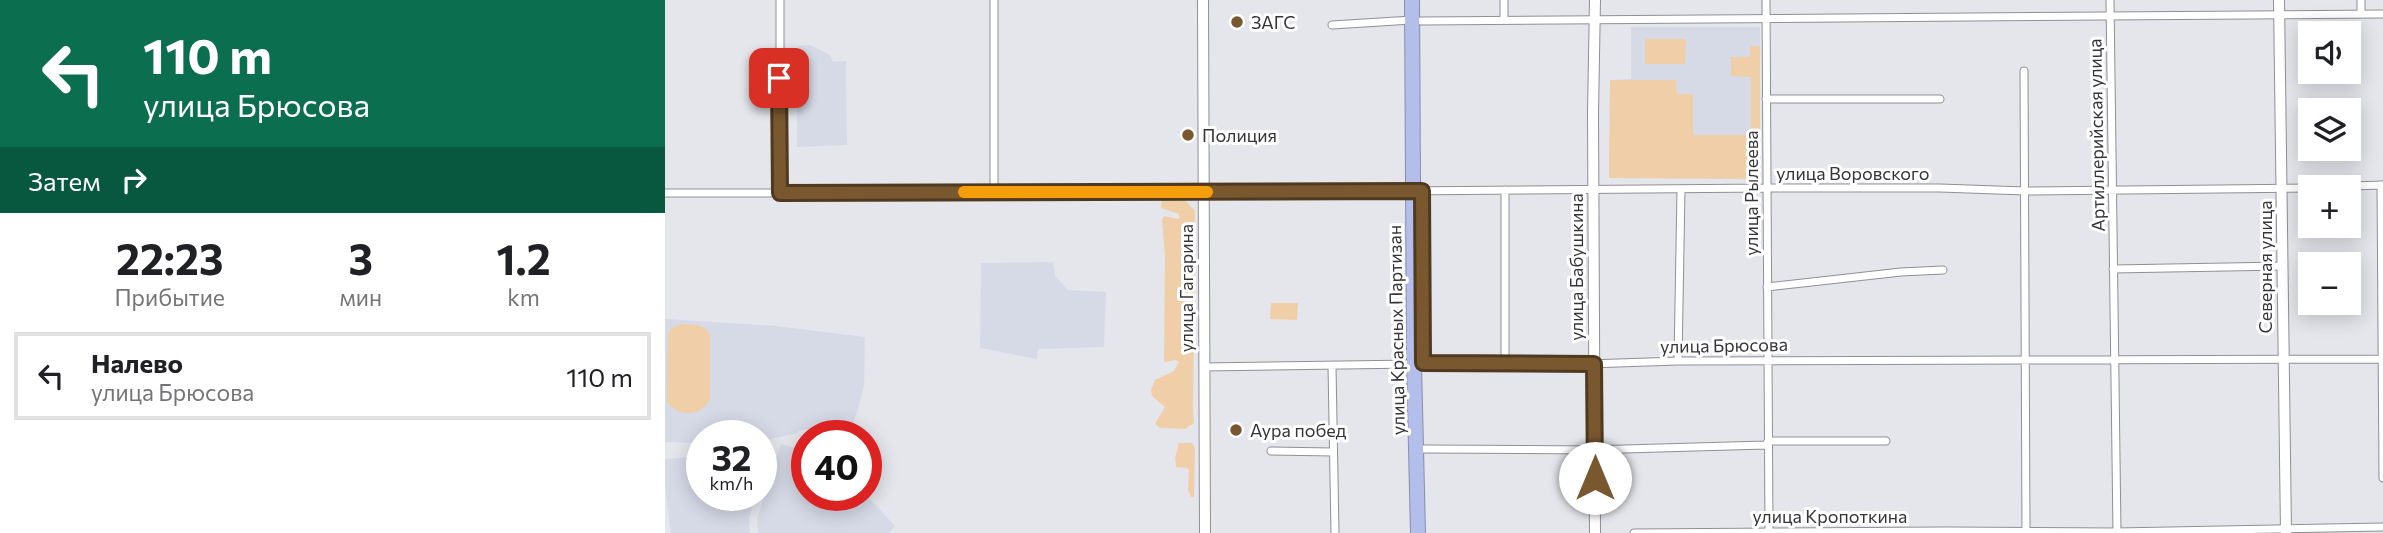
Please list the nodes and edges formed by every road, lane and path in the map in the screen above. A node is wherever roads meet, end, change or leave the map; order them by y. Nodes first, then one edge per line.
1 (779, 0) edge
2 (994, 0) edge
3 (1203, 0) edge
4 (1412, 0) edge
5 (1420, 0) edge
6 (1504, 0) edge
7 (1595, 0) edge
8 (1766, 0) edge
9 (2110, 0) edge
10 (2279, 0) edge
11 (2361, 0) edge
12 (2361, 14) junction
13 (2383, 14) edge
14 (2279, 15) junction
15 (2110, 16) junction
16 (1766, 19) junction
17 (1416, 20) junction
18 (1504, 20) junction
19 (1595, 20) junction
20 (1332, 25) dead end
21 (2024, 71) dead end
22 (1766, 99) junction
23 (1940, 99) dead end
24 (2382, 185) edge
25 (2361, 186) edge
26 (1767, 188) junction
27 (2283, 188) junction
28 (2298, 188) edge
29 (1681, 189) junction
30 (1505, 190) junction
31 (1593, 190) junction
32 (2113, 190) junction
33 (1418, 191) junction
34 (2025, 191) junction
35 (994, 192) junction
36 (1203, 192) junction
37 (665, 193) edge
38 (780, 193) junction
39 (2283, 266) junction
40 (2113, 269) junction
41 (1943, 270) dead end
42 (1767, 287) junction
43 (2283, 359) junction
44 (2382, 359) edge
45 (2025, 360) junction
46 (1678, 361) junction
47 (1768, 361) junction
48 (2114, 361) junction
49 (1419, 363) junction
50 (1504, 363) junction
51 (1594, 364) junction
52 (1332, 366) junction
53 (1204, 367) junction
54 (1768, 441) junction
55 (1886, 441) dead end
56 (1424, 449) junction
57 (1594, 450) junction
58 (1271, 451) dead end
59 (1333, 452) junction
60 (2383, 478) edge
61 (2383, 527) edge
62 (2286, 531) edge
63 (1205, 533) edge
64 (1335, 533) edge
65 (1418, 533) edge
66 (1425, 533) edge
67 (1595, 533) edge
68 (1634, 533) edge
69 (1769, 533) edge
70 (2026, 533) edge
71 (2117, 533) edge

1 - 38 street
2 - 35 street
3 - 36 street, улица Гагарина
4 - 17 highway, улица Красных Партизан
5 - 17 highway, улица Красных Партизан
6 - 18 street
7 - 19 street, улица Бабушкина
8 - 16 street, улица Рылеева
9 - 15 street, Артиллерийская улица
10 - 14 street, Северная улица
11 - 12 street
12 - 13 street
12 - 14 street
14 - 15 street
14 - 27 street, Северная улица
15 - 16 street
15 - 32 street, Артиллерийская улица
16 - 19 street
16 - 22 street, улица Рылеева
17 - 18 street
17 - 20 street
17 - 33 highway, улица Красных Партизан
18 - 19 street
19 - 31 street, улица Бабушкина
21 - 34 street
22 - 23 street
22 - 26 street, улица Рылеева
24 - 25 street
24 - 44 street
26 - 29 street, улица Воровского
26 - 34 street, улица Воровского
26 - 42 street, улица Рылеева
27 - 28 street, улица Воровского
27 - 32 street, улица Воровского
27 - 39 street, Северная улица
29 - 31 street, улица Воровского
29 - 46 street
30 - 31 street, улица Воровского
30 - 33 street, улица Воровского
30 - 50 street
31 - 51 street, улица Бабушкина
32 - 34 street, улица Воровского
32 - 40 street, Артиллерийская улица
33 - 36 street, улица Воровского
33 - 49 highway, улица Красных Партизан
34 - 45 street
35 - 36 street, улица Воровского
35 - 38 street, улица Воровского
36 - 53 street, улица Гагарина
37 - 38 street, улица Воровского
39 - 40 street
39 - 43 street, Северная улица
40 - 48 street, Артиллерийская улица
41 - 42 street
42 - 47 street, улица Рылеева
43 - 44 street, улица Брюсова
43 - 48 street, улица Брюсова
43 - 62 street, Северная улица
44 - 60 street
45 - 47 street, улица Брюсова
45 - 48 street, улица Брюсова
45 - 70 street
46 - 47 street, улица Брюсова
46 - 51 street, улица Брюсова
47 - 54 street, улица Рылеева
48 - 71 street, Артиллерийская улица
49 - 50 street, улица Брюсова
49 - 52 street, улица Брюсова
49 - 56 highway, улица Красных Партизан
49 - 65 highway, улица Красных Партизан
50 - 51 street, улица Брюсова
51 - 57 street, улица Бабушкина
52 - 53 street, улица Брюсова
52 - 59 street
53 - 63 street, улица Гагарина
54 - 55 street
54 - 57 street
54 - 69 street, улица Рылеева
56 - 57 street
56 - 66 highway, улица Красных Партизан
57 - 67 street, улица Бабушкина
58 - 59 street
59 - 64 street
61 - 62 street, улица Кропоткина
62 - 71 street, улица Кропоткина
68 - 69 street, улица Кропоткина
69 - 70 street, улица Кропоткина
70 - 71 street, улица Кропоткина

